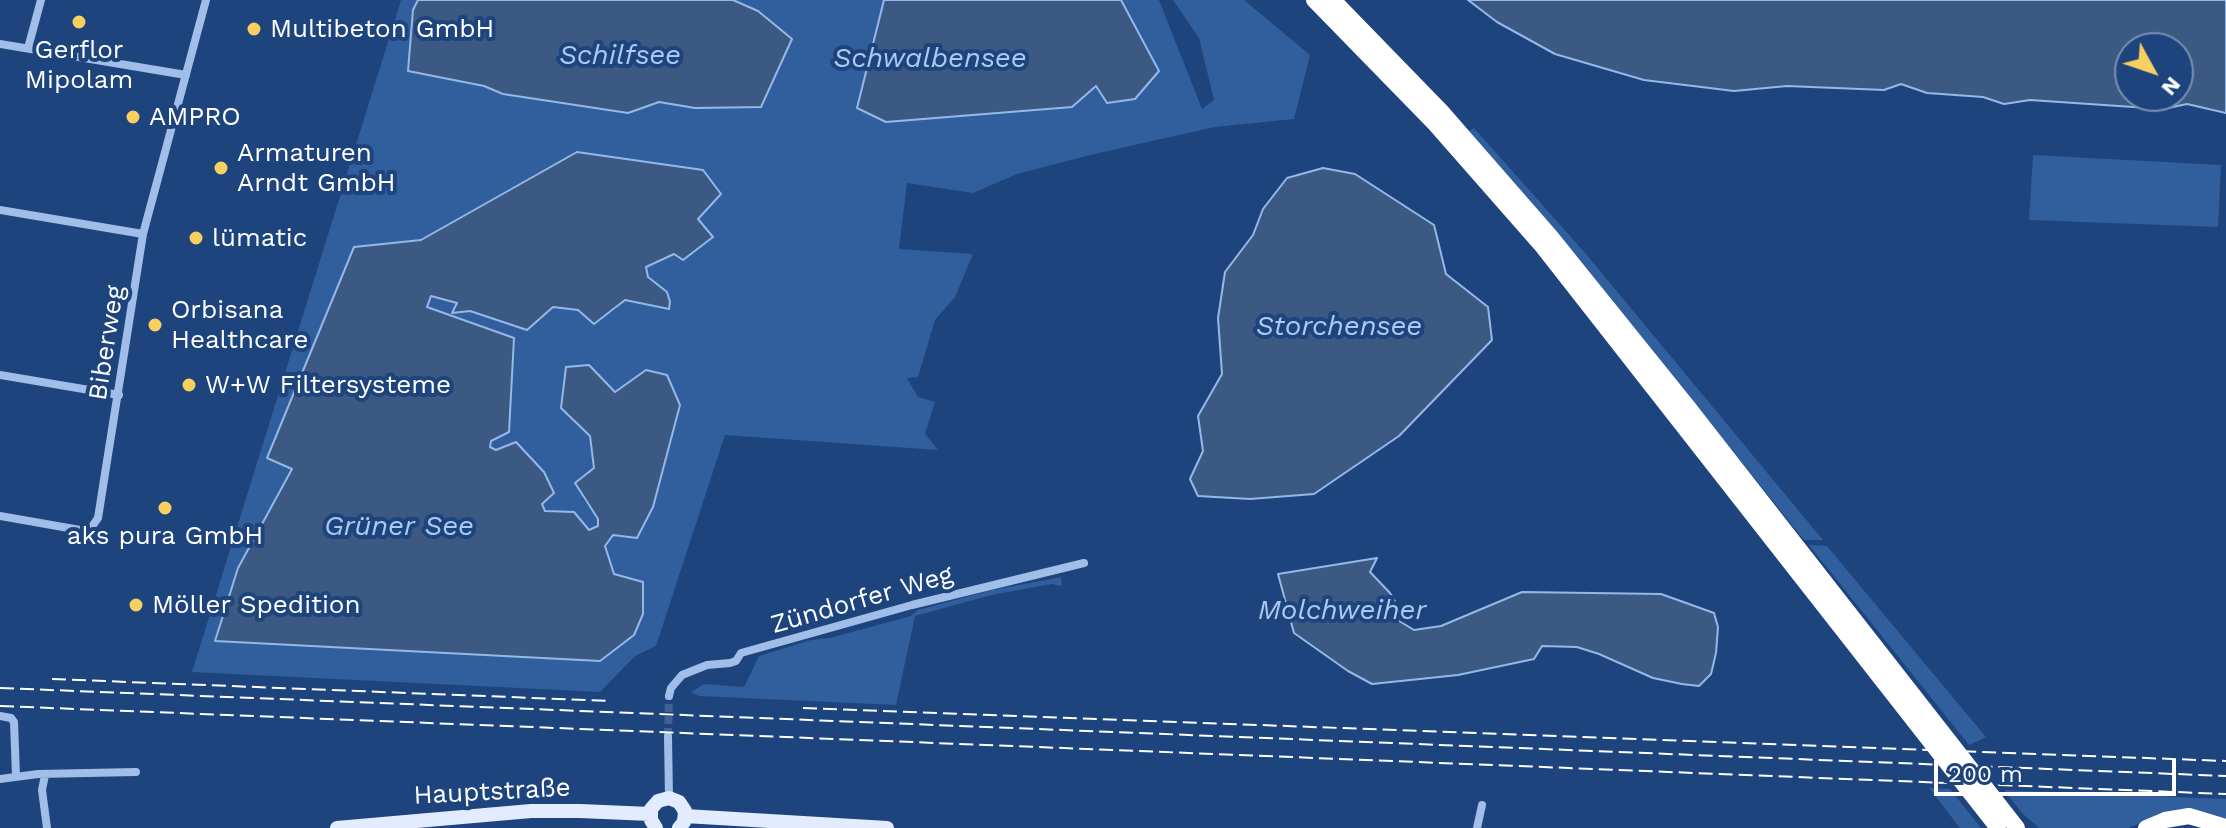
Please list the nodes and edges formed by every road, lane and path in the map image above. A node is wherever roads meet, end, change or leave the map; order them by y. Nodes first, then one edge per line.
1 (41, 0) edge
2 (206, 0) edge
3 (1314, 0) edge
4 (1333, 0) edge
5 (0, 44) edge
6 (28, 48) junction
7 (186, 75) junction
8 (0, 210) edge
9 (143, 234) junction
10 (0, 375) edge
11 (119, 395) junction
12 (0, 516) edge
13 (1084, 563) dead end
14 (669, 696) tunnel mouth
15 (0, 716) edge
16 (668, 736) tunnel mouth
17 (136, 772) dead end
18 (45, 775) junction
19 (16, 776) junction
20 (0, 779) edge
21 (669, 798) junction
22 (1998, 798) junction
23 (1482, 805) dead end
24 (653, 821) edge
25 (682, 822) edge
26 (2226, 827) edge
27 (47, 828) edge
28 (337, 828) edge
29 (887, 828) edge
30 (1477, 828) edge
31 (1998, 828) edge
32 (2017, 828) edge
33 (2029, 828) edge
34 (2146, 828) edge

1 - 6 street
2 - 7 street, Biberweg
3 - 31 highway
4 - 22 highway
5 - 6 street
6 - 7 street
7 - 9 street, Biberweg
8 - 9 street
9 - 11 street, Biberweg
10 - 11 street
11 - 12 street, Biberweg
13 - 14 street, Zündorfer Weg
15 - 19 street
16 - 21 street
17 - 18 street
18 - 19 street
18 - 27 street
19 - 20 street
21 - 24 main road, Hauptstraße
21 - 25 main road
22 - 32 highway
22 - 33 highway
23 - 30 street
24 - 28 main road, Hauptstraße
25 - 29 main road
26 - 34 highway

